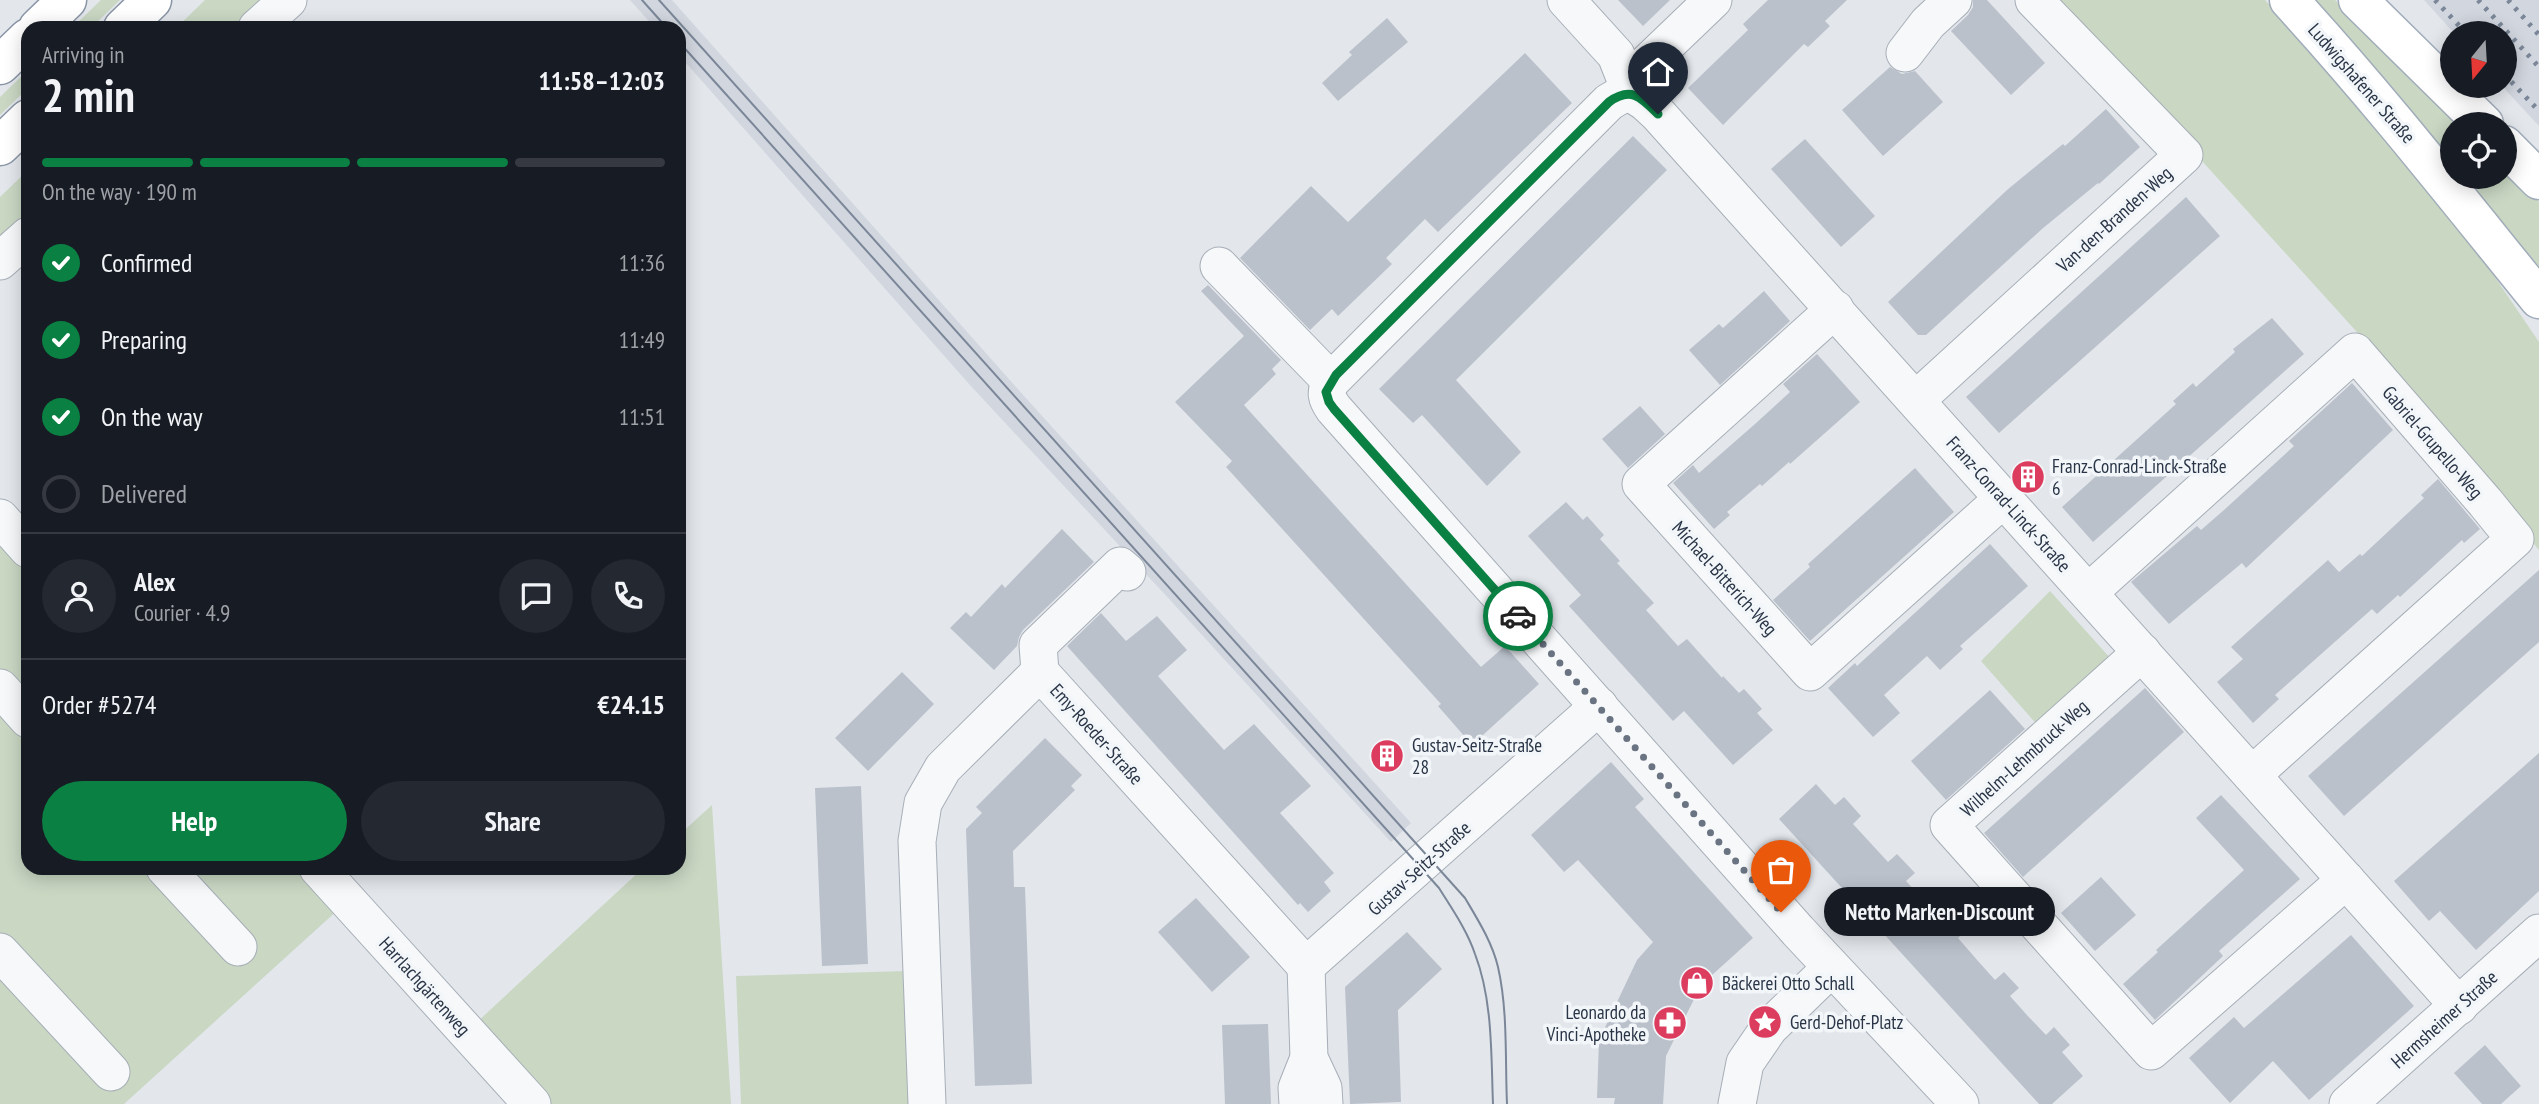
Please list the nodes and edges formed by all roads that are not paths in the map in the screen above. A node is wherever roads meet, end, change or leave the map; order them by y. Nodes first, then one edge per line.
1 (67, 0) edge
2 (152, 0) edge
3 (288, 0) edge
4 (1566, 0) edge
5 (1713, 0) edge
6 (1953, 0) edge
7 (2035, 0) edge
8 (2289, 0) edge
9 (2358, 0) edge
10 (45, 21) edge
11 (130, 21) edge
12 (265, 21) edge
13 (21, 45) edge
14 (1905, 52) dead end
15 (0, 65) edge
16 (1631, 93) junction
17 (2472, 112) edge
18 (21, 126) edge
19 (0, 146) edge
20 (2517, 158) edge
21 (2539, 180) edge
22 (21, 242) edge
23 (0, 261) edge
24 (1219, 266) dead end
25 (2539, 299) edge
26 (1835, 309) junction
27 (1331, 381) junction
28 (1916, 400) junction
29 (2004, 498) junction
30 (0, 518) edge
31 (21, 541) edge
32 (1127, 572) dead end
33 (2089, 593) junction
34 (2142, 652) junction
35 (1040, 671) junction
36 (0, 688) edge
37 (1599, 706) junction
38 (21, 711) edge
39 (2252, 775) junction
40 (171, 875) edge
41 (324, 875) edge
42 (2346, 880) junction
43 (2539, 933) edge
44 (238, 947) dead end
45 (0, 952) edge
46 (1306, 967) junction
47 (1831, 968) junction
48 (2459, 1006) junction
49 (1309, 1058) junction
50 (111, 1072) dead end
51 (532, 1104) edge
52 (927, 1104) edge
53 (1297, 1104) edge
54 (1324, 1104) edge
55 (1737, 1104) edge
56 (1960, 1104) edge
57 (2348, 1104) edge

1 - 10 main road
2 - 11 main road
3 - 12 street
4 - 16 street
5 - 16 street
6 - 14 street
7 - 28 street, Van-den-Branden-Weg
8 - 25 main road, Ludwigshafener Straße
9 - 17 main road
13 - 15 main road
16 - 26 street, Franz-Conrad-Linck-Straße
16 - 27 street
18 - 19 main road
20 - 21 main road
22 - 23 street
24 - 27 street
26 - 28 street, Franz-Conrad-Linck-Straße
26 - 29 street, Michael-Bitterich-Weg
27 - 37 street
28 - 29 street, Franz-Conrad-Linck-Straße
29 - 33 street, Franz-Conrad-Linck-Straße
30 - 31 street
32 - 35 street
33 - 34 street, Franz-Conrad-Linck-Straße
33 - 39 street, Gabriel-Grupello-Weg
34 - 39 street, Franz-Conrad-Linck-Straße
34 - 42 street, Wilhelm-Lehmbruck-Weg
35 - 46 street, Emy-Roeder-Straße
35 - 52 street, Emy-Roeder-Straße
36 - 38 street
37 - 46 street, Gustav-Seitz-Straße
37 - 47 street
39 - 42 street, Franz-Conrad-Linck-Straße
40 - 44 street
41 - 51 street, Harrlachgärtenweg
42 - 48 street, Franz-Conrad-Linck-Straße
43 - 48 street, Hermsheimer Straße
45 - 50 street
46 - 49 street
47 - 55 street
47 - 56 street
48 - 57 street, Hermsheimer Straße
49 - 53 street
49 - 54 street

